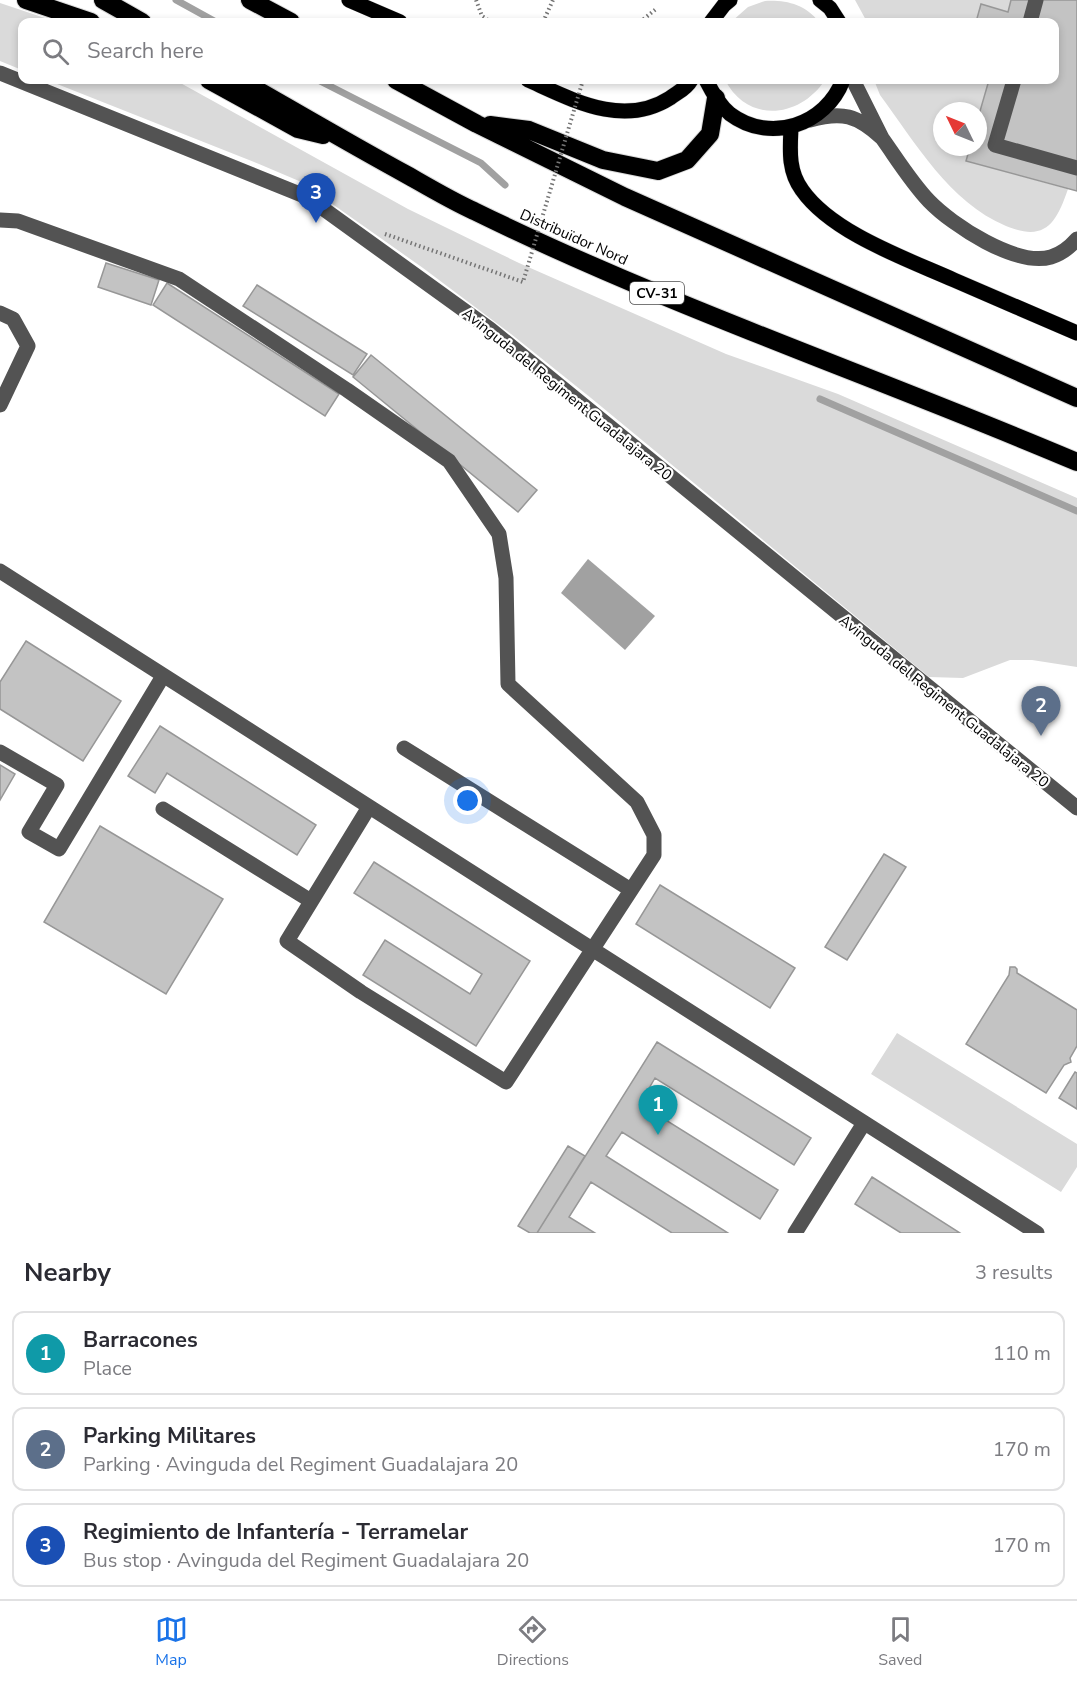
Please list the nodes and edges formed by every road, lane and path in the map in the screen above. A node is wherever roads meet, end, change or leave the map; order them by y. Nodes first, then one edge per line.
1 (26, 0) edge
2 (103, 0) edge
3 (250, 0) edge
4 (350, 0) edge
5 (476, 0) edge
6 (553, 0) edge
7 (730, 0) edge
8 (820, 0) edge
9 (1036, 0) edge
10 (657, 9) dead end
11 (79, 18) edge
12 (135, 18) edge
13 (284, 18) edge
14 (391, 18) edge
15 (485, 18) edge
16 (545, 18) edge
17 (645, 18) edge
18 (714, 18) edge
19 (836, 18) edge
20 (1031, 18) edge
21 (0, 73) edge
22 (18, 80) edge
23 (27, 84) edge
24 (216, 84) edge
25 (247, 84) edge
26 (403, 84) edge
27 (537, 84) edge
28 (582, 84) edge
29 (689, 84) edge
30 (708, 84) edge
31 (841, 84) edge
32 (856, 84) edge
33 (1013, 84) edge
34 (716, 98) junction
35 (810, 120) junction
36 (477, 124) junction
37 (791, 128) junction
38 (882, 138) junction
39 (347, 142) junction
40 (1077, 168) edge
41 (0, 220) edge
42 (385, 234) dead end
43 (1077, 239) edge
44 (0, 313) edge
45 (1072, 330) edge
46 (1077, 398) edge
47 (0, 405) edge
48 (1077, 462) edge
49 (0, 571) edge
50 (163, 676) junction
51 (404, 748) dead end
52 (0, 752) edge
53 (369, 807) junction
54 (1077, 808) edge
55 (163, 809) dead end
56 (631, 890) junction
57 (311, 901) junction
58 (592, 951) junction
59 (864, 1123) junction
60 (795, 1233) edge
61 (1037, 1233) edge

1 - 11 highway
2 - 12 highway
3 - 13 highway
4 - 14 main road
5 - 15 path
6 - 16 path
7 - 18 main road
8 - 19 main road
9 - 20 street
10 - 17 path
21 - 22 street, Avinguda del Regiment Guadalajara 20
23 - 54 street, Avinguda del Regiment Guadalajara 20
24 - 39 highway
25 - 39 highway, Distribuïdor Nord / CV-31
26 - 36 highway
27 - 29 main road
28 - 42 path, bridge
30 - 34 main road
31 - 35 main road
32 - 38 street
33 - 40 street
34 - 36 highway
34 - 37 main road
35 - 37 main road
35 - 38 street
36 - 46 highway
37 - 45 main road
38 - 43 street
39 - 48 highway, Distribuïdor Nord / CV-31
41 - 56 street
44 - 47 street
49 - 50 street
50 - 52 street
50 - 53 street
51 - 56 street
53 - 57 street
53 - 58 street
55 - 57 street
56 - 58 street
57 - 58 street
58 - 59 street
59 - 60 street
59 - 61 street

